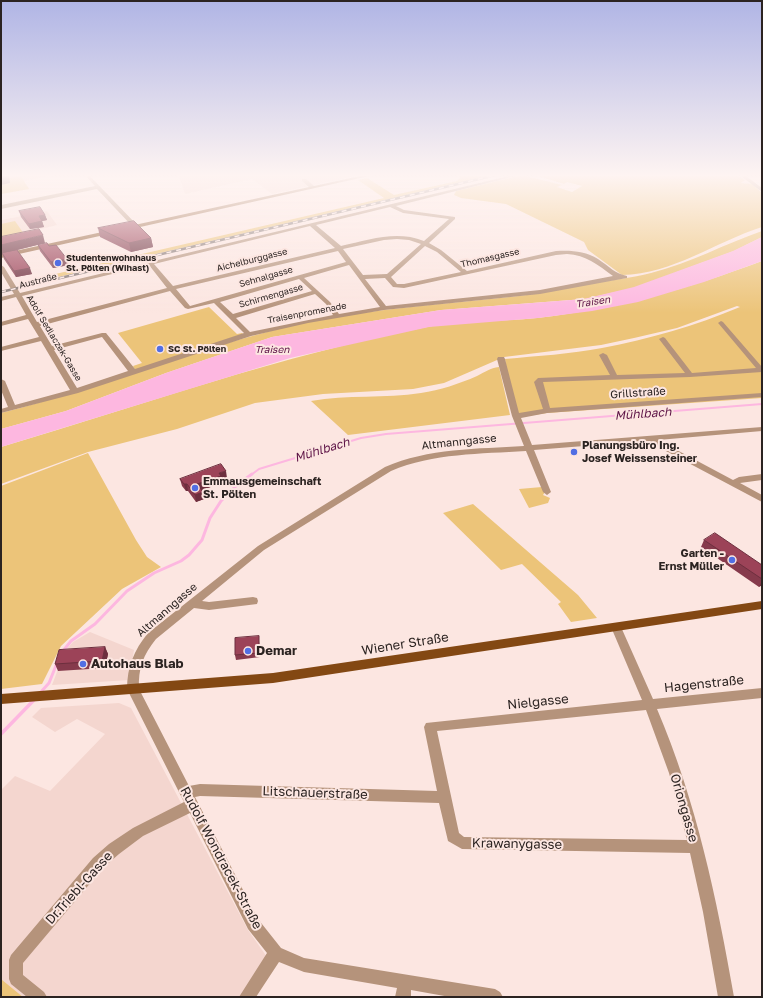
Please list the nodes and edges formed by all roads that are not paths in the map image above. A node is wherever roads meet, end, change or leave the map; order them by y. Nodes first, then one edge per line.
1 (130, 221) edge
2 (160, 221) edge
3 (325, 221) edge
4 (450, 221) edge
5 (311, 224) junction
6 (135, 226) junction
7 (426, 243) junction
8 (339, 248) junction
9 (1, 256) edge
10 (150, 263) junction
11 (350, 263) junction
12 (1, 267) edge
13 (466, 273) junction
14 (300, 277) junction
15 (361, 277) junction
16 (387, 277) junction
17 (622, 277) joint
18 (10, 281) junction
19 (1, 283) edge
20 (173, 288) junction
21 (316, 292) junction
22 (17, 295) junction
23 (1, 299) edge
24 (215, 301) junction
25 (384, 308) junction
26 (337, 315) junction
27 (30, 316) junction
28 (231, 317) junction
29 (721, 323) dead end
30 (1, 324) edge
31 (35, 325) junction
32 (249, 334) junction
33 (43, 338) junction
34 (663, 339) dead end
35 (1, 349) edge
36 (50, 349) junction
37 (603, 355) dead end
38 (501, 360) dead end
39 (762, 370) edge
40 (134, 372) junction
41 (690, 375) junction
42 (615, 378) junction
43 (1, 381) edge
44 (75, 391) junction
45 (762, 395) edge
46 (13, 408) junction
47 (1, 411) edge
48 (547, 411) junction
49 (516, 416) junction
50 (762, 429) edge
51 (648, 438) junction
52 (528, 448) junction
53 (762, 477) edge
54 (734, 483) junction
55 (547, 492) dead end
56 (762, 498) edge
57 (253, 600) dead end
58 (192, 604) junction
59 (762, 605) edge
60 (616, 627) junction
61 (133, 689) junction
62 (762, 693) edge
63 (1, 699) edge
64 (649, 704) junction
65 (430, 727) joint
66 (444, 797) junction
67 (189, 799) junction
68 (695, 847) junction
69 (276, 953) junction
70 (404, 990) edge
71 (39, 997) edge
72 (247, 997) edge
73 (495, 997) edge
74 (726, 997) edge

1 - 6 street
2 - 6 street
3 - 5 street, Austraße
4 - 7 street
5 - 8 street
5 - 10 street, Austraße
6 - 9 street
7 - 8 street, Aichelburggasse
7 - 13 street, Aichelburggasse
7 - 16 street
8 - 11 street
8 - 20 street, Aichelburggasse
10 - 20 street
10 - 22 street, Austraße
11 - 14 street, Sehnalgasse
11 - 15 street
12 - 18 street, Adolf Sedlaczek-Gasse
13 - 16 street, Thomasgasse
13 - 17 street, Thomasgasse
14 - 21 street
14 - 24 street, Sehnalgasse
15 - 16 street
15 - 25 street
17 - 25 street, Traisenpromenade
18 - 19 street
18 - 22 street, Adolf Sedlaczek-Gasse
20 - 24 street, Sehnalgasse
20 - 31 street, Aichelburggasse
21 - 26 street
21 - 28 street, Schirmengasse
22 - 23 street, Austraße
22 - 27 street, Adolf Sedlaczek-Gasse
24 - 28 street
25 - 26 street, Traisenpromenade
26 - 32 street, Traisenpromenade
27 - 30 street
27 - 31 street, Adolf Sedlaczek-Gasse
28 - 32 street
29 - 39 street
31 - 33 street, Adolf Sedlaczek-Gasse
32 - 40 street, Traisenpromenade
33 - 35 street
33 - 36 street, Adolf Sedlaczek-Gasse
34 - 41 street
36 - 40 street
36 - 44 street, Adolf Sedlaczek-Gasse
37 - 42 street
38 - 49 street
39 - 41 street
40 - 44 street, Traisenpromenade
41 - 42 street
42 - 48 street
43 - 46 street
44 - 46 street, Traisenpromenade
45 - 48 street, Grillstraße
46 - 47 street, Traisenpromenade
48 - 49 street, Grillstraße
49 - 52 street
50 - 51 street, Altmanngasse
51 - 52 street, Altmanngasse
51 - 54 street
52 - 55 street
52 - 58 street, Altmanngasse
53 - 54 street
54 - 56 street
57 - 58 street
58 - 61 street, Altmanngasse
59 - 60 main road, Wiener Straße
60 - 61 main road, Wiener Straße
60 - 64 street, Oriongasse
61 - 63 main road, Wiener Straße
61 - 67 street, Rudolf Wondracek-Straße
62 - 64 street, Hagenstraße
64 - 65 street, Nielgasse
64 - 68 street, Oriongasse
65 - 66 street, Krawanygasse
66 - 67 street, Litschauerstraße
66 - 68 street, Krawanygasse
67 - 69 street, Rudolf Wondracek-Straße
67 - 71 street, Dr.Triebl-Gasse
68 - 74 street, Oriongasse
69 - 70 street, Rudolf Wondracek-Straße
69 - 72 street
70 - 73 street, Rudolf Wondracek-Straße

